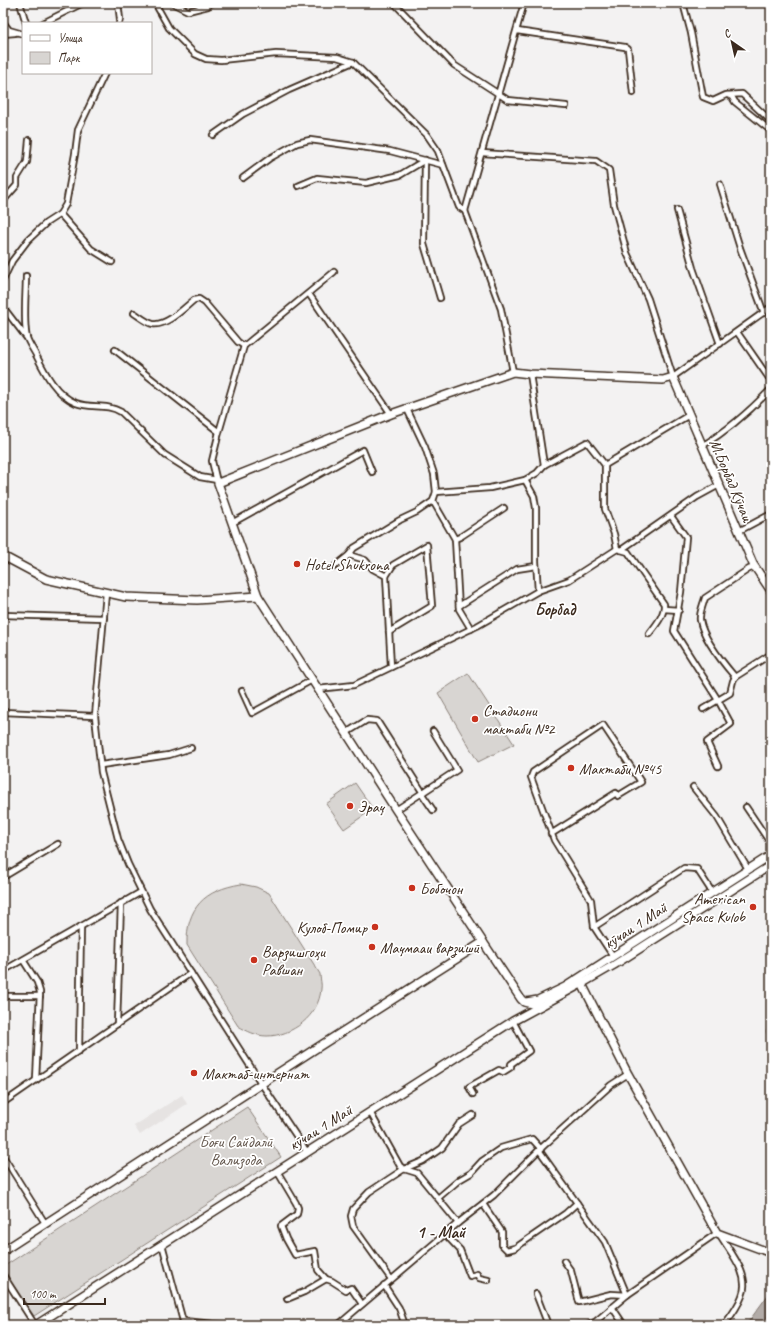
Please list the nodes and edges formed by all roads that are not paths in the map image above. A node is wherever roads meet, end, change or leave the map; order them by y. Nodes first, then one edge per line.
1 (20, 3) edge
2 (83, 3) edge
3 (118, 3) edge
4 (155, 3) edge
5 (172, 3) edge
6 (211, 3) edge
7 (394, 3) edge
8 (524, 3) edge
9 (683, 3) edge
10 (3, 22) edge
11 (26, 22) edge
12 (45, 22) edge
13 (119, 22) edge
14 (517, 31) junction
15 (16, 32) junction
16 (3, 34) edge
17 (22, 34) edge
18 (353, 62) junction
19 (105, 74) edge
20 (633, 93) dead end
21 (499, 94) junction
22 (726, 95) junction
23 (566, 106) dead end
24 (771, 121) edge
25 (771, 131) edge
26 (213, 135) dead end
27 (29, 140) dead end
28 (482, 153) junction
29 (425, 160) junction
30 (443, 165) junction
31 (243, 178) dead end
32 (720, 184) dead end
33 (298, 186) dead end
34 (3, 201) edge
35 (677, 210) dead end
36 (465, 211) junction
37 (60, 214) junction
38 (112, 262) dead end
39 (334, 272) dead end
40 (26, 276) dead end
41 (3, 280) edge
42 (308, 294) junction
43 (440, 298) dead end
44 (3, 307) edge
45 (771, 307) edge
46 (764, 312) junction
47 (134, 313) dead end
48 (737, 332) junction
49 (27, 339) junction
50 (720, 344) junction
51 (244, 346) junction
52 (115, 350) dead end
53 (513, 372) junction
54 (530, 374) junction
55 (673, 377) junction
56 (771, 381) edge
57 (771, 390) edge
58 (407, 409) junction
59 (392, 414) junction
60 (689, 415) junction
61 (219, 432) junction
62 (702, 446) junction
63 (605, 464) junction
64 (544, 465) junction
65 (372, 472) dead end
66 (525, 480) junction
67 (217, 482) junction
68 (719, 485) junction
69 (436, 492) junction
70 (433, 501) junction
71 (504, 508) dead end
72 (771, 514) edge
73 (671, 516) junction
74 (232, 523) junction
75 (738, 531) junction
76 (455, 539) junction
77 (619, 550) junction
78 (350, 555) junction
79 (3, 556) edge
80 (536, 566) junction
81 (334, 567) dead end
82 (755, 567) junction
83 (386, 576) junction
84 (538, 591) junction
85 (771, 591) edge
86 (106, 593) junction
87 (258, 596) junction
88 (459, 606) junction
89 (664, 609) junction
90 (679, 610) junction
91 (3, 615) edge
92 (104, 618) junction
93 (470, 630) junction
94 (390, 632) junction
95 (649, 634) dead end
96 (771, 654) edge
97 (391, 667) junction
98 (735, 677) junction
99 (312, 680) junction
100 (318, 689) junction
101 (242, 690) dead end
102 (718, 700) junction
103 (703, 709) dead end
104 (3, 712) edge
105 (95, 716) junction
106 (433, 731) dead end
107 (346, 733) junction
108 (191, 748) dead end
109 (101, 765) junction
110 (718, 766) dead end
111 (693, 787) dead end
112 (423, 794) junction
113 (746, 807) dead end
114 (396, 810) junction
115 (433, 810) dead end
116 (551, 834) junction
117 (58, 844) dead end
118 (771, 844) edge
119 (771, 855) edge
120 (771, 865) edge
121 (748, 869) junction
122 (3, 877) edge
123 (141, 892) junction
124 (712, 892) junction
125 (121, 903) junction
126 (81, 926) junction
127 (594, 927) junction
128 (771, 938) edge
129 (483, 942) junction
130 (771, 943) edge
131 (613, 956) junction
132 (23, 960) junction
133 (3, 971) edge
134 (191, 974) junction
135 (581, 981) junction
136 (3, 996) edge
137 (40, 996) junction
138 (524, 1002) junction
139 (540, 1006) junction
140 (514, 1020) junction
141 (117, 1024) junction
142 (79, 1051) junction
143 (628, 1074) junction
144 (36, 1080) junction
145 (262, 1083) junction
146 (473, 1094) dead end
147 (3, 1103) edge
148 (370, 1112) junction
149 (472, 1115) dead end
150 (540, 1149) junction
151 (307, 1152) junction
152 (3, 1156) edge
153 (404, 1169) junction
154 (277, 1171) junction
155 (438, 1198) junction
156 (577, 1203) junction
157 (483, 1204) junction
158 (45, 1223) junction
159 (458, 1223) junction
160 (446, 1234) junction
161 (718, 1234) junction
162 (162, 1244) junction
163 (3, 1251) edge
164 (771, 1253) edge
165 (564, 1261) dead end
166 (3, 1275) edge
167 (326, 1279) junction
168 (391, 1279) junction
169 (488, 1280) dead end
170 (384, 1285) junction
171 (536, 1294) dead end
172 (627, 1295) junction
173 (287, 1299) dead end
174 (362, 1304) junction
175 (612, 1307) junction
176 (184, 1323) edge
177 (35, 1325) edge
178 (223, 1325) edge
179 (338, 1325) edge
180 (405, 1325) edge
181 (548, 1325) edge
182 (588, 1325) edge
183 (624, 1325) edge
184 (724, 1325) edge

1 - 11 street
2 - 12 street
3 - 13 street
4 - 18 street
5 - 6 street
7 - 21 street
8 - 14 street
9 - 22 street
10 - 15 street
14 - 20 street
14 - 21 street
15 - 16 street
15 - 17 street
18 - 26 street
18 - 30 street
19 - 37 street
21 - 23 street
21 - 28 street
22 - 24 street
22 - 25 street
27 - 34 street
28 - 36 street
28 - 55 street
29 - 30 street
29 - 31 street
29 - 33 street
29 - 43 street
30 - 36 street
32 - 46 street
35 - 50 street
36 - 53 street
37 - 38 street
37 - 41 street
39 - 42 street
40 - 49 street
42 - 51 street
42 - 59 street
44 - 49 street
45 - 46 street
46 - 48 street
47 - 51 street
48 - 50 street
48 - 56 street
49 - 67 street
50 - 55 street
51 - 61 street
52 - 61 street
53 - 54 main road
53 - 58 main road
54 - 55 main road
54 - 64 street
55 - 60 main road, М.Борбад Кӯчаи
57 - 62 street
58 - 59 main road
58 - 69 street
59 - 67 main road
60 - 62 main road, М.Борбад Кӯчаи
60 - 63 street
61 - 67 street
62 - 68 main road, М.Борбад Кӯчаи
63 - 64 street
63 - 77 street
64 - 66 street
65 - 74 street
66 - 69 street
66 - 80 street
67 - 74 main road
68 - 73 street
68 - 75 main road, М.Борбад Кӯчаи
69 - 70 street
70 - 76 street
70 - 78 street
71 - 76 street
72 - 75 street
73 - 77 street
73 - 90 street
74 - 87 main road
75 - 82 main road, М.Борбад Кӯчаи
76 - 88 street
77 - 84 street
77 - 89 street
78 - 81 street
78 - 83 street
79 - 86 main road
80 - 84 street
80 - 88 street
82 - 85 main road, М.Борбад Кӯчаи
82 - 98 street
83 - 94 street
83 - 94 street
84 - 93 street
86 - 87 main road
86 - 92 street
87 - 99 main road
88 - 93 street
89 - 90 street
89 - 95 street
90 - 102 street
91 - 92 street
92 - 105 street
93 - 97 street
94 - 97 street
96 - 98 street
97 - 100 street
98 - 102 street
99 - 100 main road
99 - 101 street
100 - 107 main road
102 - 103 street
102 - 110 street
104 - 105 street
105 - 109 street
106 - 112 street
107 - 112 street
107 - 114 main road
108 - 109 street
109 - 123 street
111 - 121 street
112 - 114 street
112 - 115 street
113 - 118 street
114 - 129 main road
116 - 116 street
116 - 127 street
117 - 122 street
119 - 121 main road, кӯчаи 1 Май
120 - 135 main road, кӯчаи 1 Май
121 - 124 main road, кӯчаи 1 Май
123 - 125 street
123 - 134 street
124 - 127 street
124 - 131 main road, кӯчаи 1 Май
125 - 126 street
125 - 141 street
126 - 132 street
126 - 142 street
127 - 131 street
128 - 130 street
129 - 138 main road
129 - 145 main road
131 - 135 main road, кӯчаи 1 Май
132 - 133 street
132 - 137 street
134 - 141 street
134 - 145 street
135 - 138 main road, кӯчаи 1 Май
135 - 139 main road, кӯчаи 1 Май
135 - 143 main road
136 - 137 street
137 - 144 street
138 - 139 main road
138 - 140 main road
139 - 140 main road, кӯчаи 1 Май
140 - 146 street
140 - 148 main road, кӯчаи 1 Май
141 - 142 street
142 - 144 street
143 - 150 street
143 - 161 main road
144 - 147 street
145 - 151 street
145 - 158 main road
148 - 151 main road, кӯчаи 1 Май
148 - 153 street
149 - 153 street
150 - 155 street
150 - 156 street
150 - 157 street
151 - 154 main road, кӯчаи 1 Май
152 - 158 street
153 - 155 street
153 - 168 street
154 - 162 main road, кӯчаи 1 Май
154 - 167 street
155 - 159 street
156 - 157 street
156 - 172 street
157 - 159 street
158 - 163 main road
159 - 160 street
160 - 168 street
160 - 169 street
161 - 164 main road
161 - 172 street
161 - 184 street
162 - 176 street
162 - 177 main road, кӯчаи 1 Май
165 - 172 street
166 - 177 street
167 - 173 street
167 - 174 street
168 - 170 street
170 - 174 street
170 - 180 street
171 - 181 street
172 - 175 street
174 - 179 street
175 - 182 street
175 - 183 street
176 - 178 street

